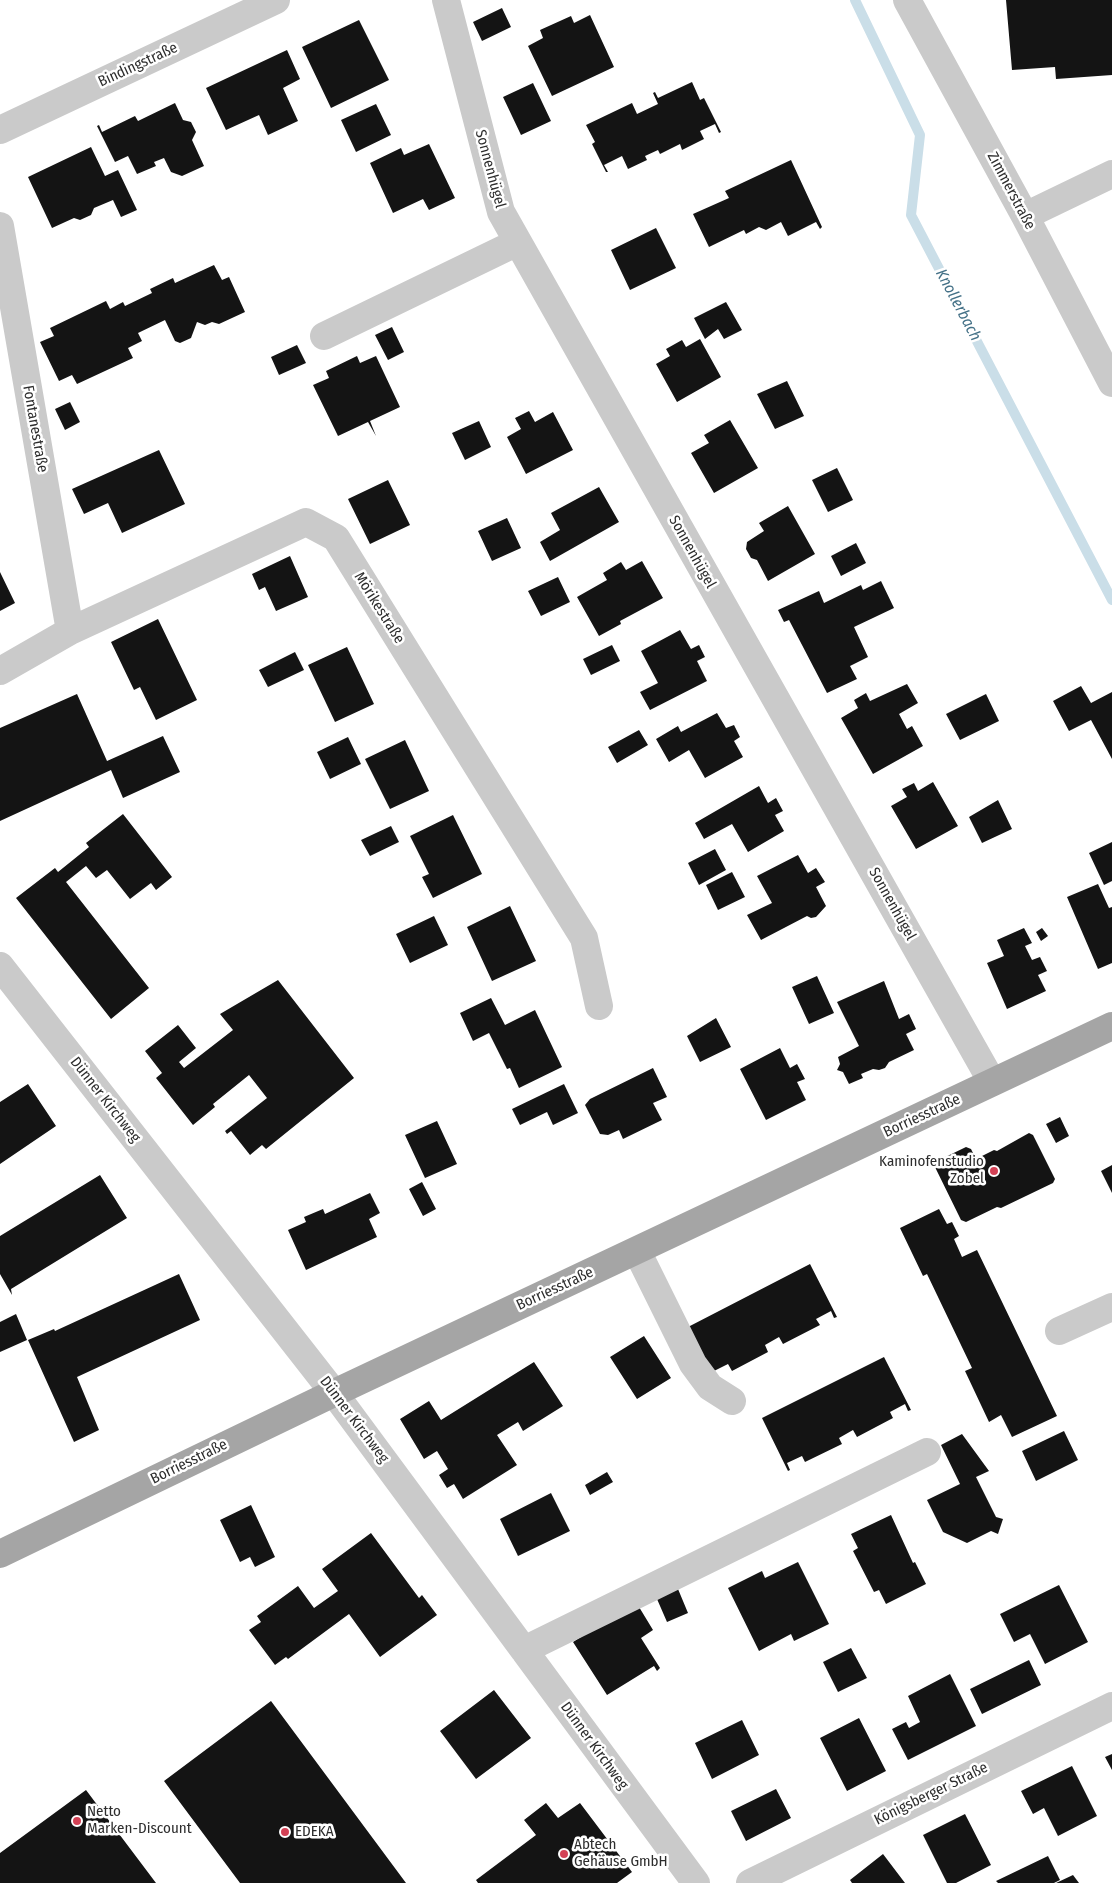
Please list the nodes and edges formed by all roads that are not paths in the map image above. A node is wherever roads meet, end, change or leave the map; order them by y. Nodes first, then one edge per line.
1 (276, 0) edge
2 (446, 0) edge
3 (907, 0) edge
4 (0, 130) edge
5 (1112, 174) edge
6 (1025, 216) junction
7 (0, 226) edge
8 (518, 242) junction
9 (324, 336) dead end
10 (1112, 383) edge
11 (70, 631) junction
12 (0, 671) edge
13 (0, 966) edge
14 (600, 1006) dead end
15 (1112, 1026) edge
16 (992, 1082) junction
17 (637, 1251) junction
18 (1112, 1307) edge
19 (1059, 1331) dead end
20 (334, 1393) junction
21 (732, 1402) dead end
22 (927, 1452) dead end
23 (0, 1554) edge
24 (524, 1650) junction
25 (1112, 1706) edge
26 (696, 1883) edge
27 (750, 1883) edge

1 - 4 street, Bindingstraße
2 - 8 street, Sonnenhügel
3 - 6 street, Zimmerstraße
5 - 6 street
6 - 10 street, Zimmerstraße
7 - 11 street, Fontanestraße
8 - 9 street
8 - 16 street, Sonnenhügel
11 - 12 street, Mörikestraße
11 - 14 street, Mörikestraße
13 - 20 street, Dünner Kirchweg
15 - 16 main road, Borriesstraße
16 - 17 main road, Borriesstraße
17 - 20 main road, Borriesstraße
17 - 21 street
18 - 19 street
20 - 23 main road, Borriesstraße
20 - 24 street, Dünner Kirchweg
22 - 24 street
24 - 26 street, Dünner Kirchweg
25 - 27 street, Königsberger Straße

